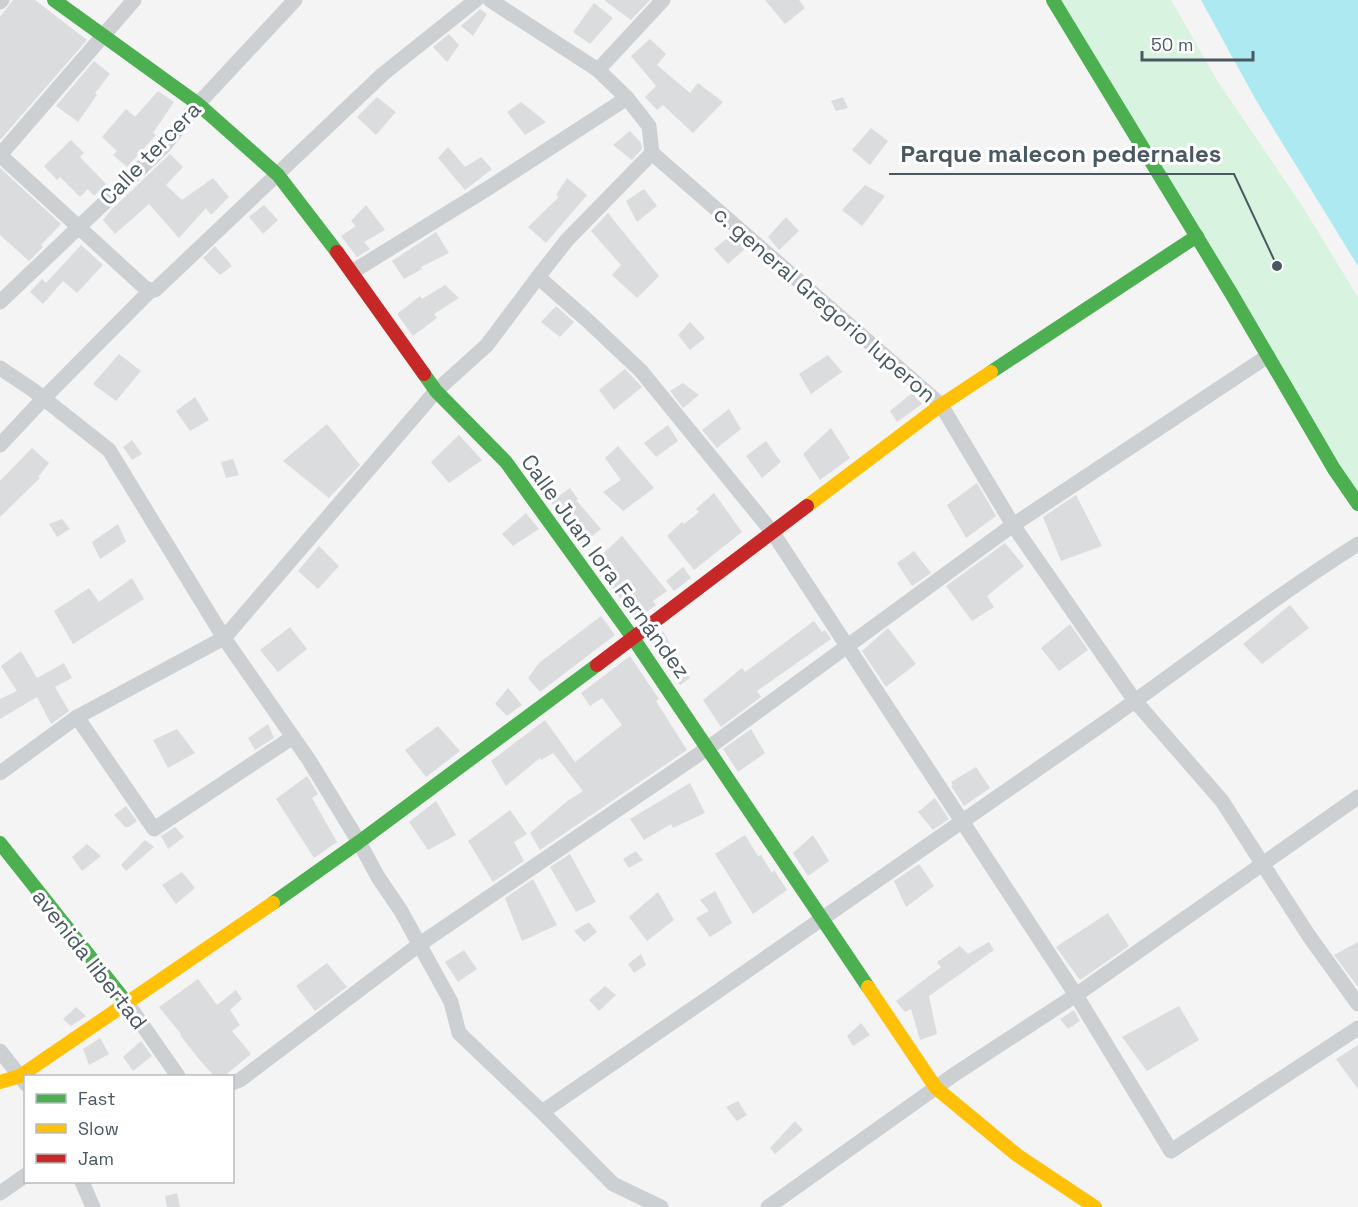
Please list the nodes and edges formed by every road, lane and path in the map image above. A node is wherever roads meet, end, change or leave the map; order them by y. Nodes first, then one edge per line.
1 (54, 0) edge
2 (134, 0) edge
3 (294, 0) edge
4 (476, 0) edge
5 (490, 0) edge
6 (663, 0) edge
7 (1053, 0) edge
8 (102, 35) junction
9 (598, 70) junction
10 (627, 98) junction
11 (198, 104) junction
12 (652, 153) junction
13 (0, 155) edge
14 (278, 175) junction
15 (77, 226) junction
16 (1197, 236) junction
17 (352, 272) junction
18 (538, 277) junction
19 (151, 290) junction
20 (0, 302) edge
21 (1268, 356) junction
22 (0, 368) edge
23 (436, 391) junction
24 (44, 398) junction
25 (941, 405) junction
26 (0, 445) edge
27 (1358, 504) edge
28 (1013, 525) junction
29 (773, 532) junction
30 (1358, 544) edge
31 (224, 638) junction
32 (633, 638) junction
33 (848, 646) junction
34 (1136, 701) junction
35 (77, 717) junction
36 (293, 737) junction
37 (708, 748) junction
38 (0, 773) edge
39 (1358, 797) edge
40 (963, 821) junction
41 (359, 842) junction
42 (0, 843) edge
43 (1262, 864) junction
44 (420, 944) junction
45 (1076, 995) junction
46 (127, 1003) junction
47 (1358, 1004) edge
48 (1358, 1028) edge
49 (0, 1051) edge
50 (30, 1075) edge
51 (177, 1075) edge
52 (23, 1080) edge
53 (0, 1082) edge
54 (234, 1082) edge
55 (936, 1088) junction
56 (542, 1112) junction
57 (24, 1176) edge
58 (82, 1183) edge
59 (0, 1193) edge
60 (93, 1207) edge
61 (661, 1207) edge
62 (768, 1207) edge
63 (1095, 1207) edge

1 - 8 main road, Calle Juan lora Fernández
2 - 8 street
3 - 11 street, Calle tercera
4 - 14 street
5 - 9 street
6 - 9 street
7 - 16 main road
8 - 11 main road, Calle Juan lora Fernández
8 - 13 street
9 - 10 street
10 - 12 street
10 - 17 street
11 - 14 main road, Calle Juan lora Fernández
11 - 15 street, Calle tercera
12 - 18 street
12 - 25 street, c. general Gregorio luperon
13 - 15 street
14 - 17 main road, Calle Juan lora Fernández
14 - 19 street
15 - 19 street
15 - 20 street, Calle tercera
16 - 21 main road
16 - 25 main road
17 - 23 main road, Calle Juan lora Fernández
18 - 23 street
18 - 29 street
19 - 24 street
21 - 27 main road
21 - 28 street
22 - 24 street
23 - 31 street
23 - 32 main road, Calle Juan lora Fernández
24 - 26 street
24 - 31 street
25 - 28 street, c. general Gregorio luperon
25 - 29 main road
28 - 33 street
28 - 34 street, c. general Gregorio luperon
29 - 32 main road
29 - 33 street
30 - 34 street
31 - 35 street
31 - 36 street
32 - 37 main road, Calle Juan lora Fernández
32 - 41 main road
33 - 37 street
33 - 40 street
34 - 40 street
34 - 43 street, c. general Gregorio luperon
35 - 36 street
35 - 38 street
36 - 41 street
37 - 44 street
37 - 55 main road, Calle Juan lora Fernández
39 - 43 street
40 - 45 street
40 - 56 street
41 - 44 street
41 - 46 main road
42 - 46 main road, avenida libertad
43 - 45 street
43 - 47 street, c. general Gregorio luperon
44 - 54 street
44 - 56 street
45 - 48 street
45 - 55 street
46 - 50 main road
46 - 51 street, avenida libertad
49 - 52 street
52 - 53 main road
55 - 62 street
55 - 63 main road, Calle Juan lora Fernández
56 - 61 street
57 - 59 street
58 - 60 street

